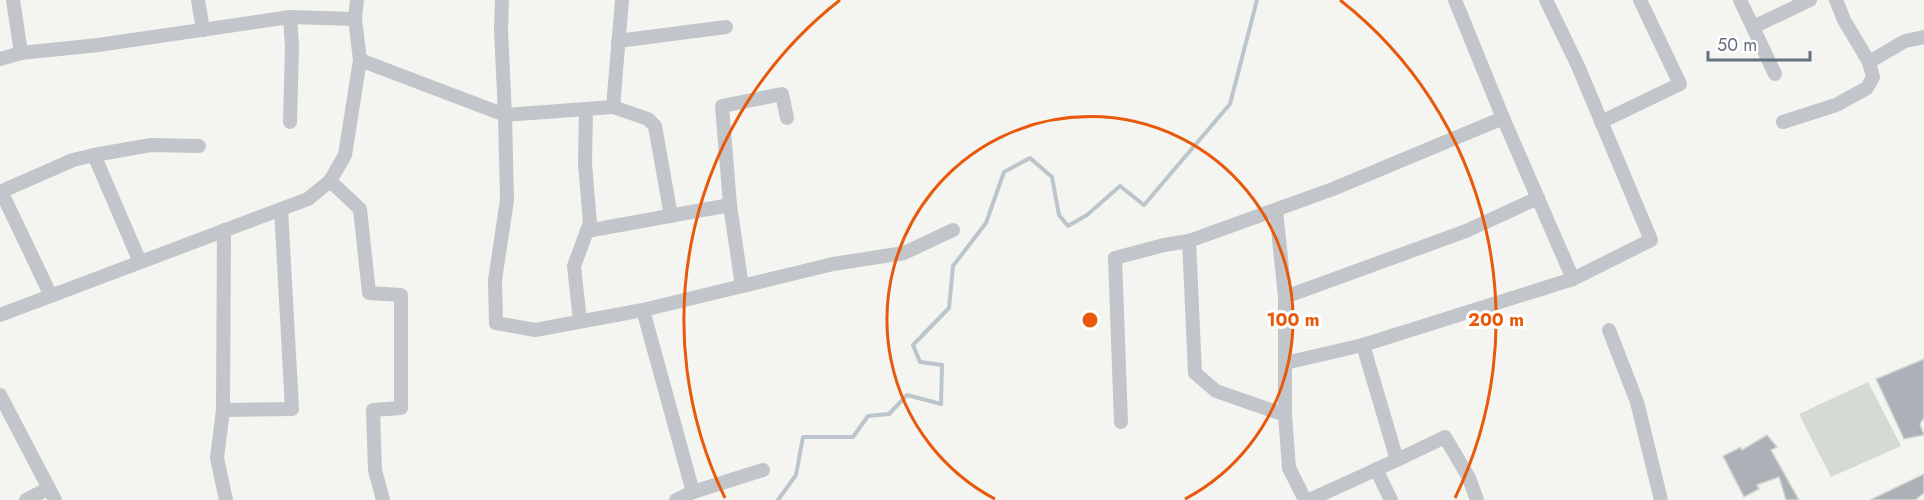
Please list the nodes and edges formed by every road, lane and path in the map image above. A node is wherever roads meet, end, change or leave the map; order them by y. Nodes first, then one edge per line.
1 (13, 0) edge
2 (198, 0) edge
3 (357, 0) edge
4 (502, 0) edge
5 (622, 0) edge
6 (1455, 0) edge
7 (1546, 0) edge
8 (1640, 0) edge
9 (1740, 0) edge
10 (1810, 0) edge
11 (1836, 0) edge
12 (290, 17) junction
13 (355, 19) junction
14 (726, 27) dead end
15 (1752, 27) junction
16 (204, 30) junction
17 (1924, 37) edge
18 (618, 41) junction
19 (21, 53) junction
20 (0, 59) edge
21 (360, 60) junction
22 (1869, 62) junction
23 (1775, 74) dead end
24 (613, 107) junction
25 (586, 110) junction
26 (505, 115) junction
27 (787, 118) dead end
28 (1503, 118) junction
29 (290, 122) dead end
30 (1601, 122) junction
31 (1782, 122) dead end
32 (199, 146) dead end
33 (94, 155) junction
34 (330, 181) junction
35 (1, 191) edge
36 (1538, 198) junction
37 (730, 205) junction
38 (281, 209) junction
39 (1276, 210) junction
40 (671, 216) junction
41 (224, 230) junction
42 (953, 230) dead end
43 (587, 231) junction
44 (1189, 241) junction
45 (140, 262) junction
46 (1573, 279) junction
47 (742, 286) junction
48 (51, 296) junction
49 (1285, 297) junction
50 (643, 310) junction
51 (0, 315) edge
52 (580, 321) junction
53 (1609, 330) dead end
54 (1363, 345) junction
55 (1285, 363) junction
56 (0, 395) edge
57 (223, 410) junction
58 (1285, 415) junction
59 (6, 420) edge
60 (1121, 422) dead end
61 (1397, 460) junction
62 (763, 470) dead end
63 (1376, 470) junction
64 (693, 492) junction
65 (52, 494) edge
66 (26, 500) edge
67 (226, 500) edge
68 (383, 500) edge
69 (676, 500) edge
70 (1307, 500) edge
71 (1391, 500) edge
72 (1477, 500) edge
73 (1661, 500) edge

1 - 19 street
2 - 16 street
3 - 13 street
4 - 26 street
5 - 18 street
6 - 28 street
7 - 30 street
8 - 30 street
9 - 15 street
10 - 15 street
11 - 22 street
12 - 13 street
12 - 16 street
12 - 29 street
13 - 21 street
14 - 18 street
15 - 23 street
16 - 19 street
17 - 22 street
18 - 24 street
19 - 20 street
21 - 26 street
21 - 34 street
22 - 31 street
24 - 25 street
24 - 40 street
25 - 26 street
25 - 43 street
26 - 52 street
27 - 37 street
28 - 36 street
28 - 39 street
30 - 46 street
32 - 33 street
33 - 35 street
33 - 45 street
34 - 38 street
34 - 68 street
35 - 48 street
36 - 46 street
36 - 49 street
37 - 40 street
37 - 47 street
38 - 41 street
38 - 57 street
39 - 44 street
39 - 49 street
40 - 43 street
41 - 45 street
41 - 57 street
42 - 47 street
43 - 52 street
44 - 58 street
44 - 60 street
45 - 48 street
46 - 54 street
47 - 50 street
48 - 51 street
49 - 55 street
50 - 52 street
50 - 64 street
53 - 73 street
54 - 55 street
54 - 61 street
55 - 58 street
56 - 59 street
57 - 67 street
58 - 70 street
59 - 65 street
61 - 63 street
61 - 72 street
62 - 64 street
63 - 70 street
63 - 71 street
64 - 69 street
65 - 66 street

